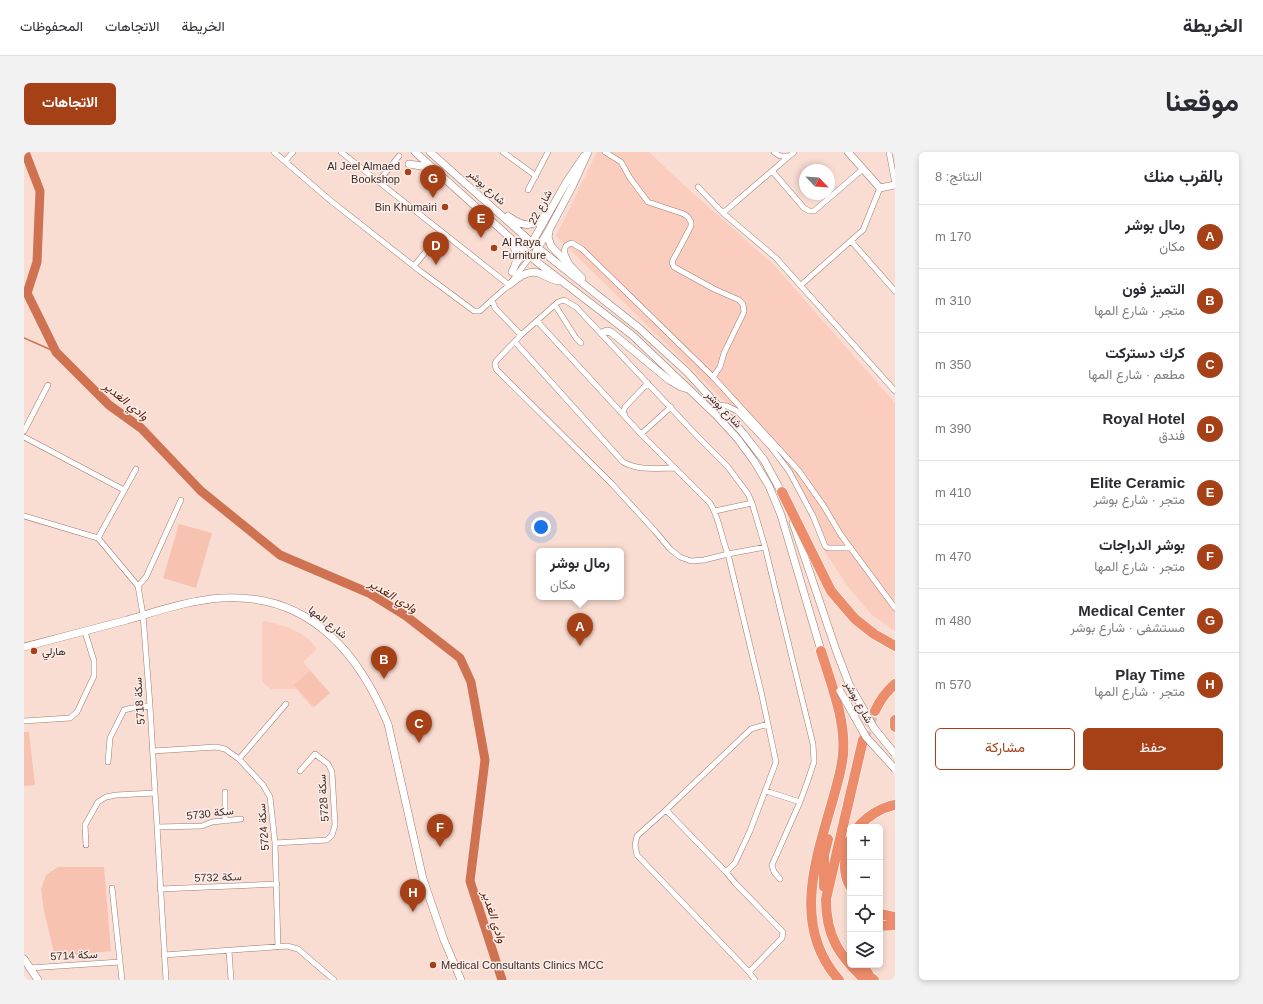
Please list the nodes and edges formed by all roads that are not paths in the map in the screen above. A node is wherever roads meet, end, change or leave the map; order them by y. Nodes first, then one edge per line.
1 (274, 152) edge
2 (293, 152) edge
3 (341, 152) edge
4 (414, 152) edge
5 (430, 152) edge
6 (503, 152) edge
7 (548, 152) edge
8 (587, 152) edge
9 (605, 152) edge
10 (774, 152) edge
11 (848, 152) edge
12 (889, 152) edge
13 (791, 154) edge
14 (399, 156) dead end
15 (286, 160) junction
16 (409, 164) dead end
17 (433, 168) junction
18 (863, 169) junction
19 (772, 171) junction
20 (536, 176) junction
21 (378, 182) junction
22 (895, 184) edge
23 (698, 188) dead end
24 (880, 188) junction
25 (528, 190) dead end
26 (475, 191) junction
27 (552, 209) junction
28 (723, 213) junction
29 (498, 226) junction
30 (549, 230) junction
31 (442, 232) junction
32 (851, 241) junction
33 (536, 245) junction
34 (529, 254) junction
35 (414, 266) junction
36 (573, 268) junction
37 (512, 272) junction
38 (565, 284) junction
39 (509, 285) junction
40 (801, 285) junction
41 (895, 291) edge
42 (602, 299) junction
43 (492, 300) junction
44 (555, 305) junction
45 (537, 321) junction
46 (602, 333) junction
47 (521, 335) junction
48 (515, 342) junction
49 (581, 343) dead end
50 (713, 377) junction
51 (648, 383) junction
52 (48, 385) dead end
53 (690, 389) junction
54 (895, 391) edge
55 (718, 405) junction
56 (671, 407) junction
57 (627, 418) junction
58 (24, 431) edge
59 (641, 434) junction
60 (24, 437) edge
61 (675, 468) junction
62 (136, 469) dead end
63 (124, 490) junction
64 (782, 492) junction
65 (181, 500) dead end
66 (752, 503) junction
67 (715, 511) junction
68 (24, 516) edge
69 (840, 535) junction
70 (98, 538) junction
71 (765, 547) junction
72 (835, 547) junction
73 (851, 548) junction
74 (728, 554) junction
75 (138, 586) junction
76 (895, 608) edge
77 (143, 615) junction
78 (85, 632) junction
79 (895, 646) edge
80 (24, 647) edge
81 (821, 651) junction
82 (895, 684) edge
83 (286, 704) dead end
84 (150, 706) junction
85 (875, 711) tunnel mouth
86 (895, 720) edge
87 (24, 721) edge
88 (841, 722) junction
89 (768, 724) junction
90 (895, 727) edge
91 (863, 740) tunnel mouth
92 (153, 751) junction
93 (895, 754) edge
94 (239, 759) junction
95 (108, 762) dead end
96 (895, 769) edge
97 (300, 771) dead end
98 (766, 791) junction
99 (225, 792) dead end
100 (155, 793) junction
101 (800, 802) junction
102 (895, 805) edge
103 (666, 810) junction
104 (241, 819) dead end
105 (225, 821) junction
106 (861, 824) edge
107 (157, 828) junction
108 (275, 843) junction
109 (86, 845) dead end
110 (847, 849) edge
111 (726, 872) junction
112 (847, 873) edge
113 (780, 879) dead end
114 (277, 884) junction
115 (112, 888) dead end
116 (160, 889) junction
117 (826, 899) junction
118 (883, 915) edge
119 (895, 917) edge
120 (895, 925) edge
121 (883, 926) edge
122 (278, 947) junction
123 (229, 951) junction
124 (164, 955) junction
125 (24, 960) edge
126 (120, 962) junction
127 (29, 968) junction
128 (865, 968) edge
129 (749, 972) junction
130 (38, 980) edge
131 (122, 980) edge
132 (166, 980) edge
133 (231, 980) edge
134 (334, 980) edge
135 (461, 980) edge
136 (755, 980) edge
137 (840, 980) edge
138 (865, 980) edge
139 (874, 980) edge

1 - 15 street
2 - 15 street
3 - 21 street
4 - 17 main road, شارع بوشر
5 - 26 main road, شارع بوشر
6 - 20 street
7 - 20 street
8 - 27 main road, شارع 22
8 - 30 main road, شارع 22
9 - 50 street
10 - 13 street
11 - 18 main road
12 - 22 street
13 - 19 street
14 - 21 street
15 - 35 street
16 - 17 main road
17 - 29 main road, شارع بوشر
18 - 19 street
18 - 24 main road
19 - 28 street
20 - 25 street
21 - 31 street
22 - 24 main road
23 - 28 street
24 - 32 street
26 - 27 main road
26 - 33 main road, شارع بوشر
27 - 33 main road, شارع 22
28 - 40 street
29 - 34 main road, شارع بوشر
29 - 37 main road
30 - 33 main road, شارع 22
30 - 36 main road
31 - 35 street
31 - 39 street
32 - 40 street
32 - 41 street
33 - 34 main road, شارع 22
33 - 42 main road, شارع بوشر
34 - 37 street, شارع 22
34 - 38 main road, شارع بوشر
34 - 39 street, شارع 22
35 - 43 street
36 - 42 main road
36 - 50 street
37 - 39 street, شارع 22
38 - 39 main road
38 - 53 main road, شارع بوشر
39 - 43 street
40 - 54 street
42 - 55 main road, شارع بوشر
43 - 47 street
44 - 45 street
44 - 46 street
44 - 49 street
45 - 47 street
45 - 57 street
46 - 51 street
46 - 53 main road
47 - 48 street
48 - 61 street
48 - 74 street
50 - 69 street
51 - 56 street
51 - 57 street
52 - 58 street
53 - 81 main road, شارع بوشر
55 - 64 main road, شارع بوشر
55 - 72 street
56 - 59 street
56 - 66 street
57 - 59 street
59 - 61 street
60 - 63 street
61 - 67 street
62 - 63 street
63 - 70 street
64 - 79 highway
64 - 93 main road, شارع بوشر, bridge
65 - 75 street
66 - 67 street
66 - 71 street
67 - 74 street
68 - 70 street
69 - 72 street
69 - 73 street
70 - 75 street
71 - 74 street
71 - 101 street
72 - 73 street
73 - 76 street
74 - 89 street
75 - 77 street, سكة 5718
77 - 78 main road, شارع المها
77 - 84 street, سكة 5718
77 - 135 main road, شارع المها
78 - 80 main road, شارع المها
78 - 87 street
81 - 88 highway
81 - 96 main road, شارع بوشر, bridge
82 - 85 highway
83 - 94 street
84 - 92 street, سكة 5718
84 - 95 street
86 - 90 highway
88 - 117 highway
88 - 137 highway
89 - 98 street
89 - 103 street
91 - 117 highway
92 - 94 street, سكة 5724
92 - 100 street, سكة 5718
94 - 108 street, سكة 5724
97 - 108 street, سكة 5728
98 - 101 street
98 - 111 street
99 - 105 street
100 - 107 street, سكة 5718
100 - 109 street
101 - 113 street
102 - 106 highway
103 - 111 street
103 - 129 street
104 - 105 street, سكة 5730
105 - 107 street, سكة 5730
107 - 116 street, سكة 5718
108 - 114 street, سكة 5724
110 - 112 highway
111 - 129 street
114 - 116 street, سكة 5732
114 - 122 street, سكة 5724
115 - 126 street
116 - 124 street, سكة 5718
117 - 138 highway
118 - 119 highway
120 - 121 highway
122 - 123 street
122 - 134 street
123 - 124 street
123 - 133 street
124 - 132 street, سكة 5718
125 - 127 main road
126 - 127 street, سكة 5714
126 - 131 street
127 - 130 main road
128 - 139 highway
129 - 136 street

